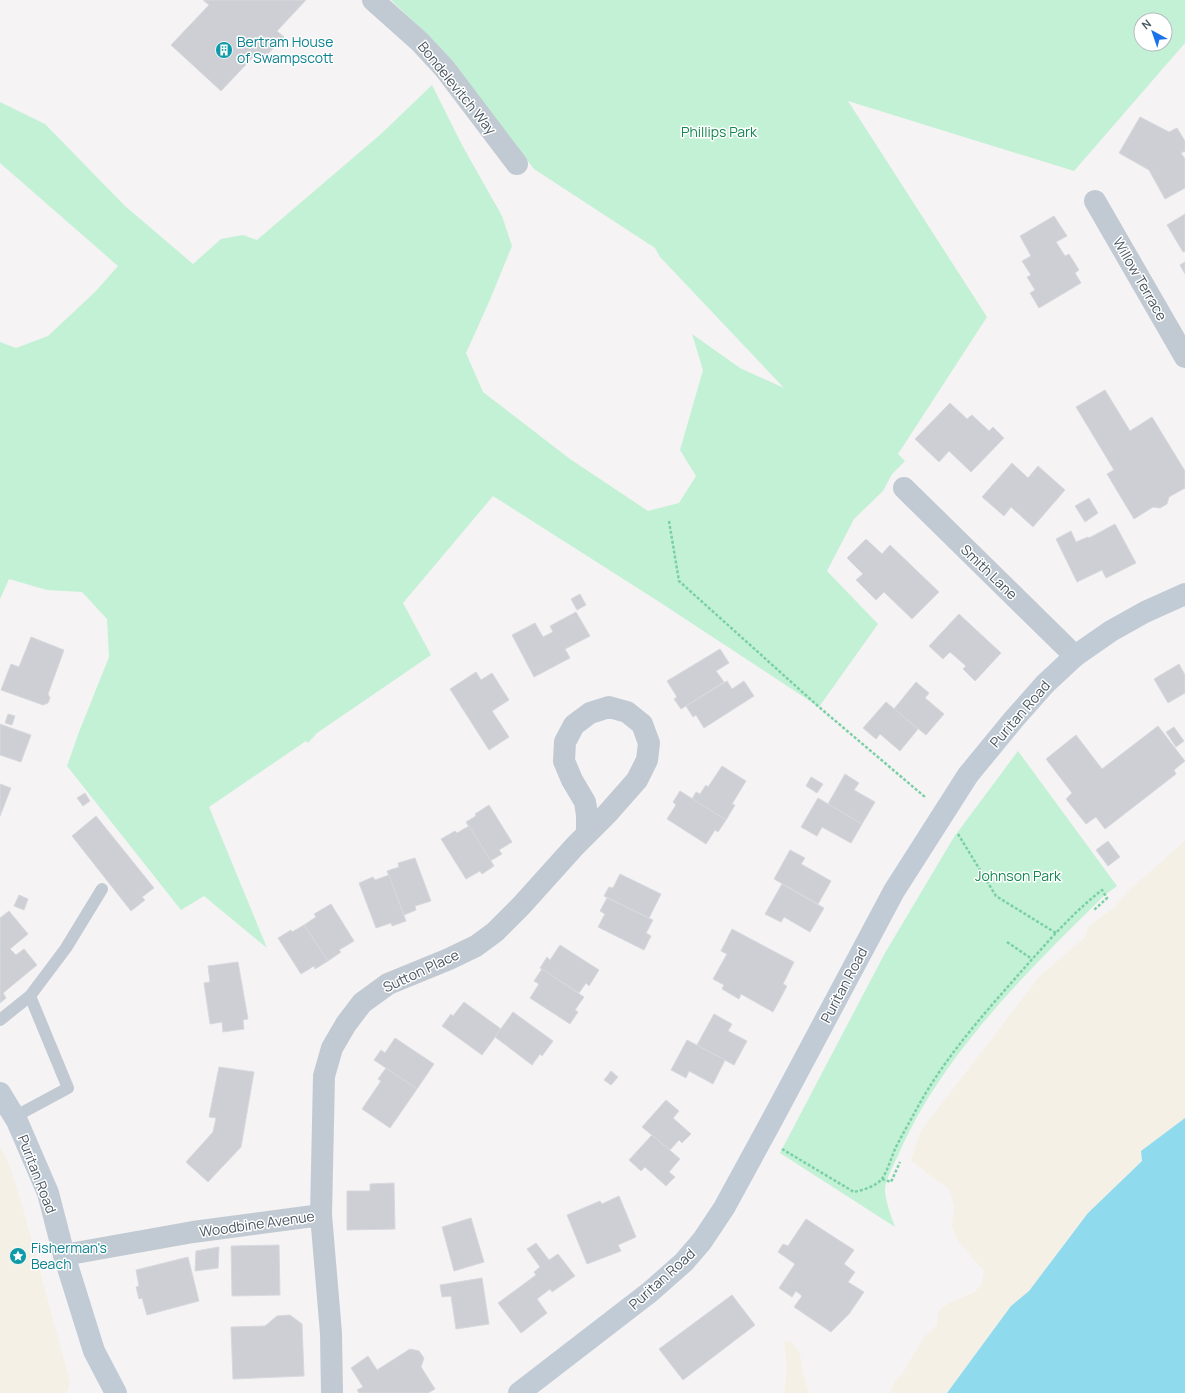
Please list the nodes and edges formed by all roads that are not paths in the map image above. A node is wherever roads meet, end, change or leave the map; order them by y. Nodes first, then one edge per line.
1 (373, 0) edge
2 (517, 164) dead end
3 (1095, 201) dead end
4 (1185, 357) edge
5 (904, 488) dead end
6 (1185, 594) edge
7 (1075, 656) junction
8 (587, 834) junction
9 (102, 889) dead end
10 (30, 996) junction
11 (0, 1020) edge
12 (0, 1092) edge
13 (14, 1117) junction
14 (321, 1215) junction
15 (64, 1255) junction
16 (116, 1393) edge
17 (332, 1393) edge
18 (519, 1393) edge

1 - 2 street, Bondelevitch Way
3 - 4 street, Willow Terrace
5 - 7 street, Smith Lane
6 - 7 street, Puritan Road
7 - 18 street, Puritan Road
8 - 8 street, Sutton Place
8 - 14 street, Sutton Place
9 - 10 lane
10 - 11 lane
10 - 13 lane
12 - 13 street, Puritan Road
13 - 15 street, Puritan Road
14 - 15 street, Woodbine Avenue
14 - 17 street, Woodbine Avenue
15 - 16 street, Puritan Road

